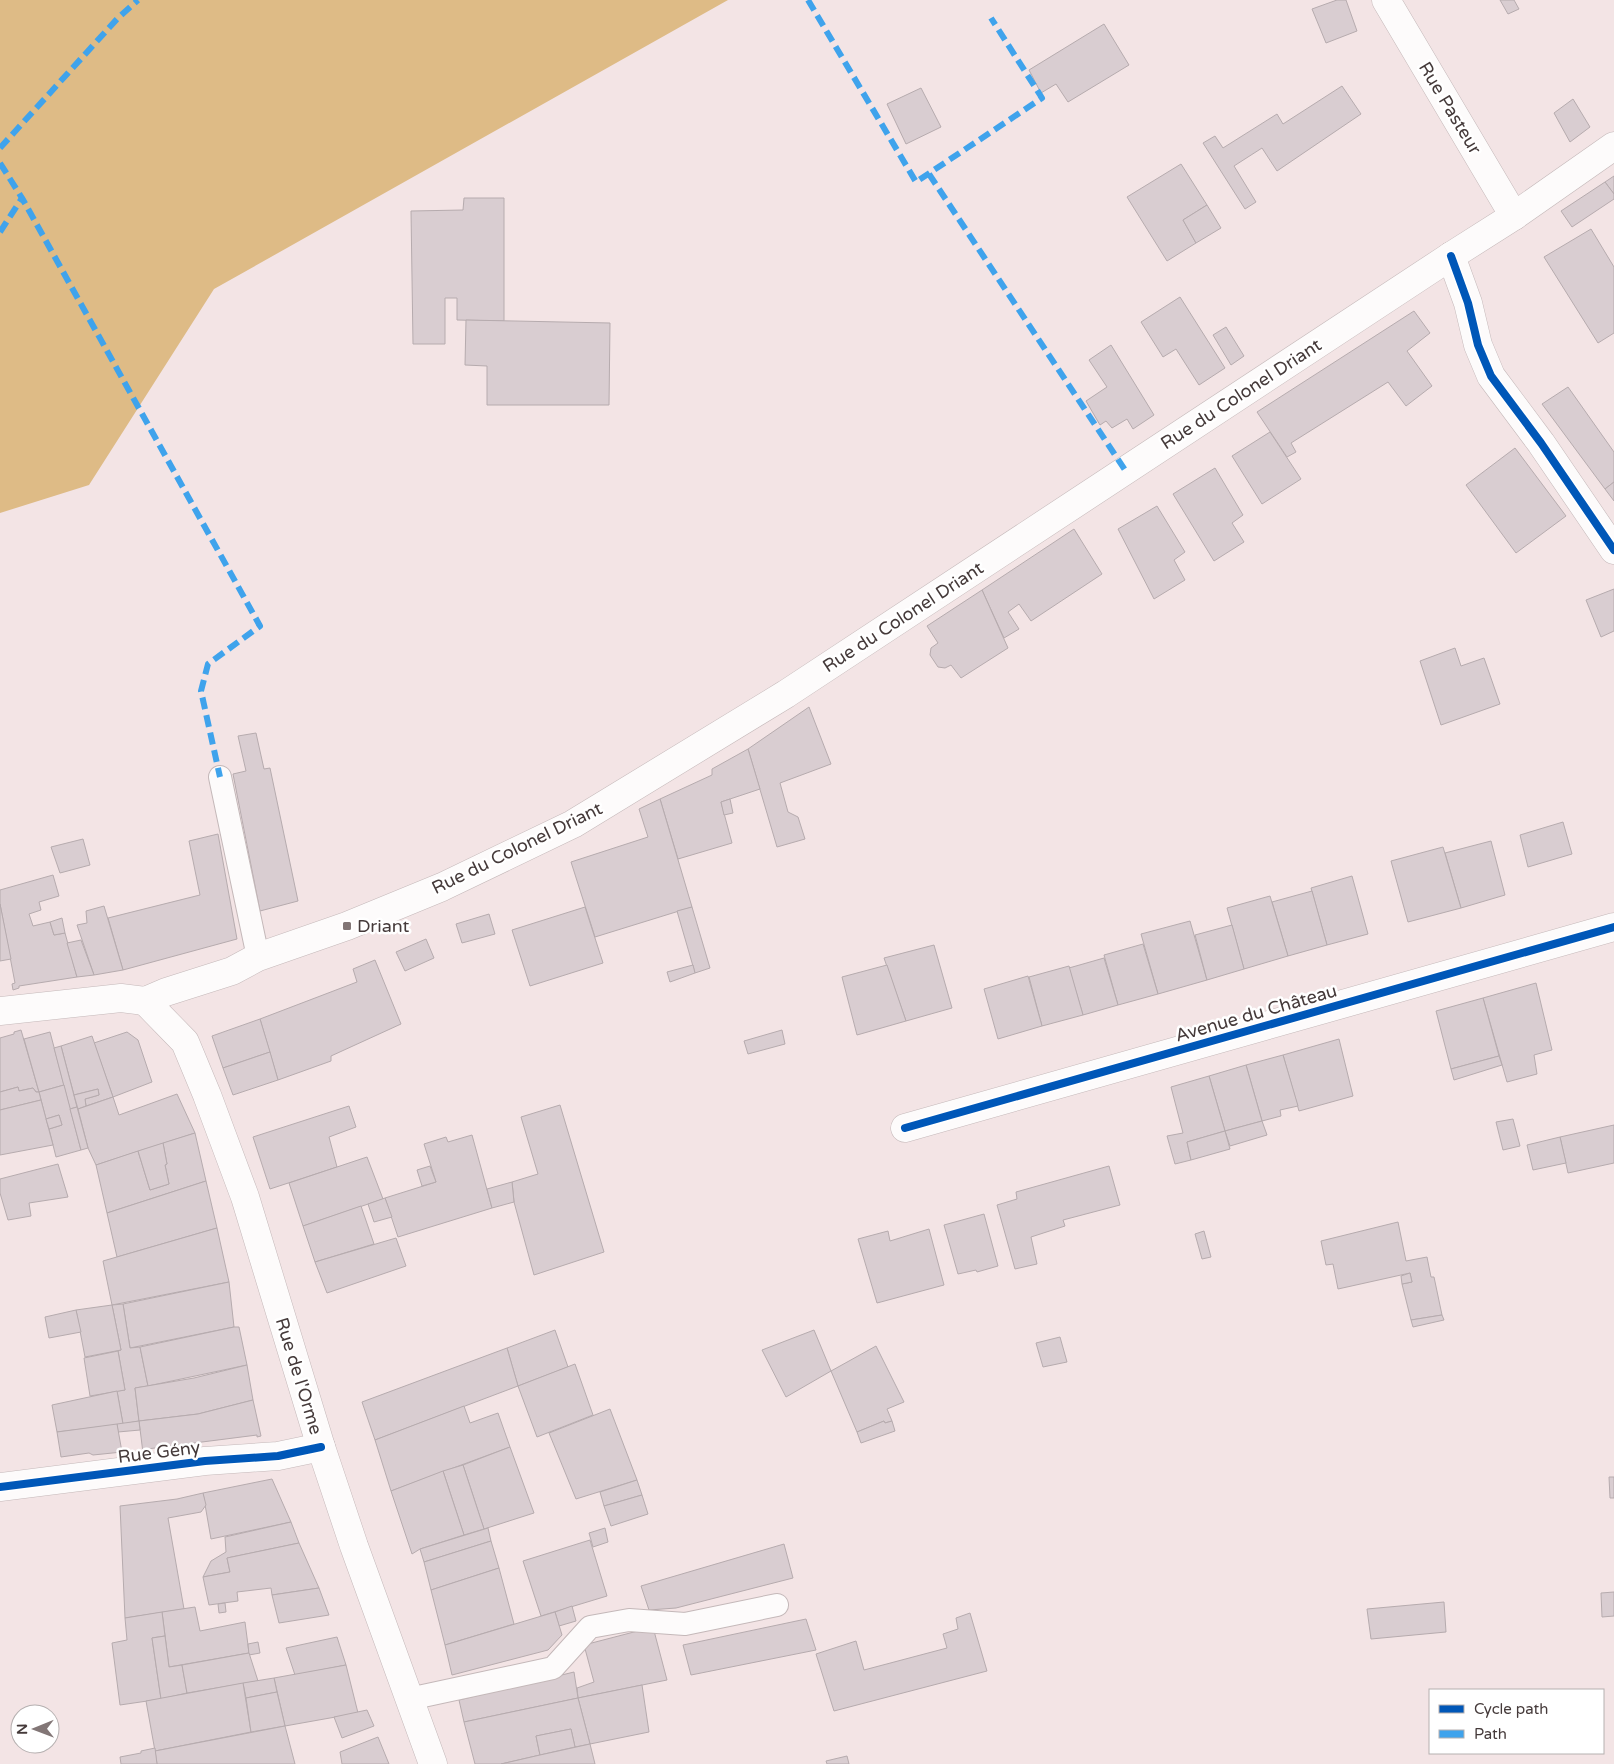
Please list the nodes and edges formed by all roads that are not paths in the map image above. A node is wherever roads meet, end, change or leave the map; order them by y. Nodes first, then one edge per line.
1 (1386, 0) edge
2 (1614, 146) edge
3 (1514, 216) junction
4 (1451, 256) junction
5 (1614, 550) edge
6 (220, 777) dead end
7 (1614, 927) edge
8 (258, 957) junction
9 (145, 1001) junction
10 (0, 1011) edge
11 (906, 1128) dead end
12 (321, 1447) junction
13 (0, 1487) edge
14 (777, 1604) dead end
15 (409, 1699) junction
16 (433, 1764) edge

1 - 3 main road, Rue Pasteur
2 - 3 main road, Rue du Colonel Driant
3 - 4 main road, Rue du Colonel Driant
4 - 5 main road
4 - 8 main road, Rue du Colonel Driant
6 - 8 lane
7 - 11 main road, Avenue du Château
8 - 9 main road, Rue du Colonel Driant
9 - 10 main road
9 - 12 main road, Rue de l'Orme
12 - 13 main road, Rue Gény
12 - 15 main road, Rue de l'Orme
14 - 15 lane
15 - 16 main road, Rue de l'Orme

